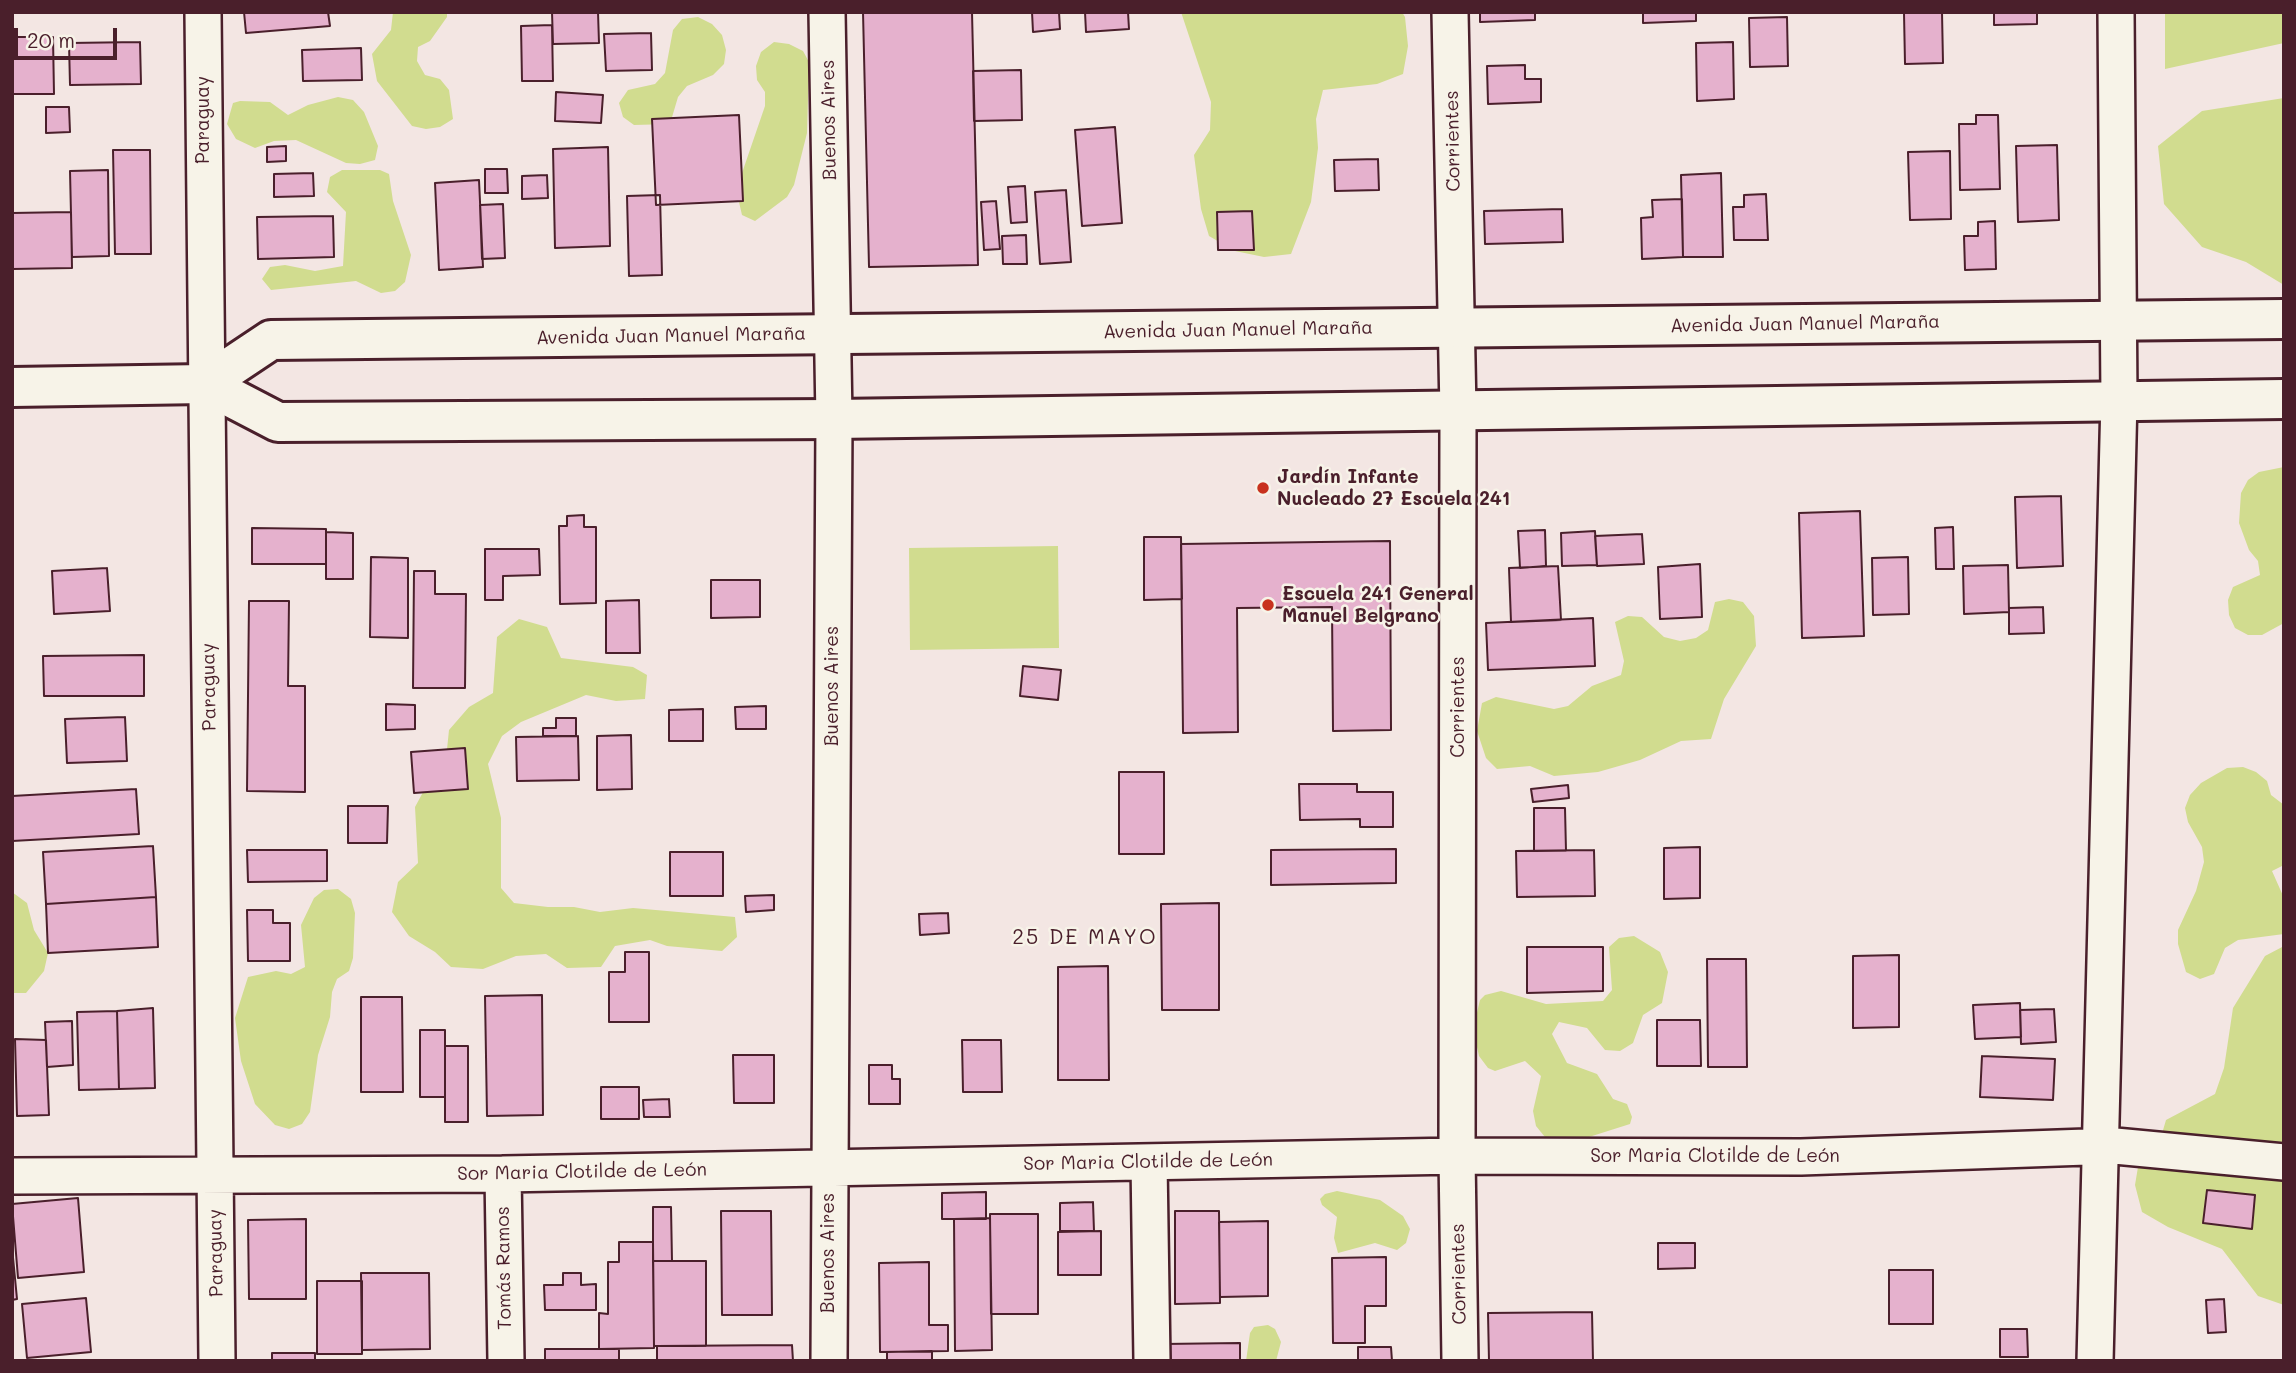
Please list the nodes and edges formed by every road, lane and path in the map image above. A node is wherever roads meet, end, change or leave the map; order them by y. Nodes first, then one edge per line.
1 (203, 12) edge
2 (827, 12) edge
3 (1450, 12) edge
4 (2116, 12) edge
5 (2284, 319) edge
6 (2119, 321) junction
7 (1456, 328) junction
8 (833, 334) junction
9 (205, 384) junction
10 (12, 387) edge
11 (2119, 399) junction
12 (2284, 399) edge
13 (1458, 411) junction
14 (834, 419) junction
15 (2102, 1146) junction
16 (1457, 1156) junction
17 (1149, 1162) junction
18 (2284, 1162) edge
19 (828, 1167) junction
20 (215, 1173) junction
21 (503, 1174) junction
22 (12, 1176) edge
23 (217, 1361) edge
24 (506, 1361) edge
25 (829, 1361) edge
26 (1152, 1361) edge
27 (1460, 1361) edge
28 (2095, 1361) edge

1 - 9 street, Paraguay
2 - 8 street, Buenos Aires
3 - 7 street, Corrientes
4 - 6 street
5 - 6 street, Avenida Juan Manuel Maraña
6 - 7 street, Avenida Juan Manuel Maraña
6 - 11 street
7 - 8 street, Avenida Juan Manuel Maraña
7 - 13 street, Corrientes
8 - 9 street, Avenida Juan Manuel Maraña
8 - 14 street, Buenos Aires
9 - 10 street
9 - 14 street
9 - 20 street, Paraguay
11 - 12 street
11 - 13 street
11 - 15 street
13 - 14 street
13 - 16 street, Corrientes
14 - 19 street, Buenos Aires
15 - 16 street, Sor Maria Clotilde de León
15 - 18 street, Sor Maria Clotilde de León
15 - 28 street
16 - 17 street, Sor Maria Clotilde de León
16 - 27 street, Corrientes
17 - 19 street, Sor Maria Clotilde de León
17 - 26 street
19 - 21 street, Sor Maria Clotilde de León
19 - 25 street, Buenos Aires
20 - 21 street, Sor Maria Clotilde de León
20 - 22 street, Sor Maria Clotilde de León
20 - 23 street, Paraguay
21 - 24 street, Tomás Ramos

